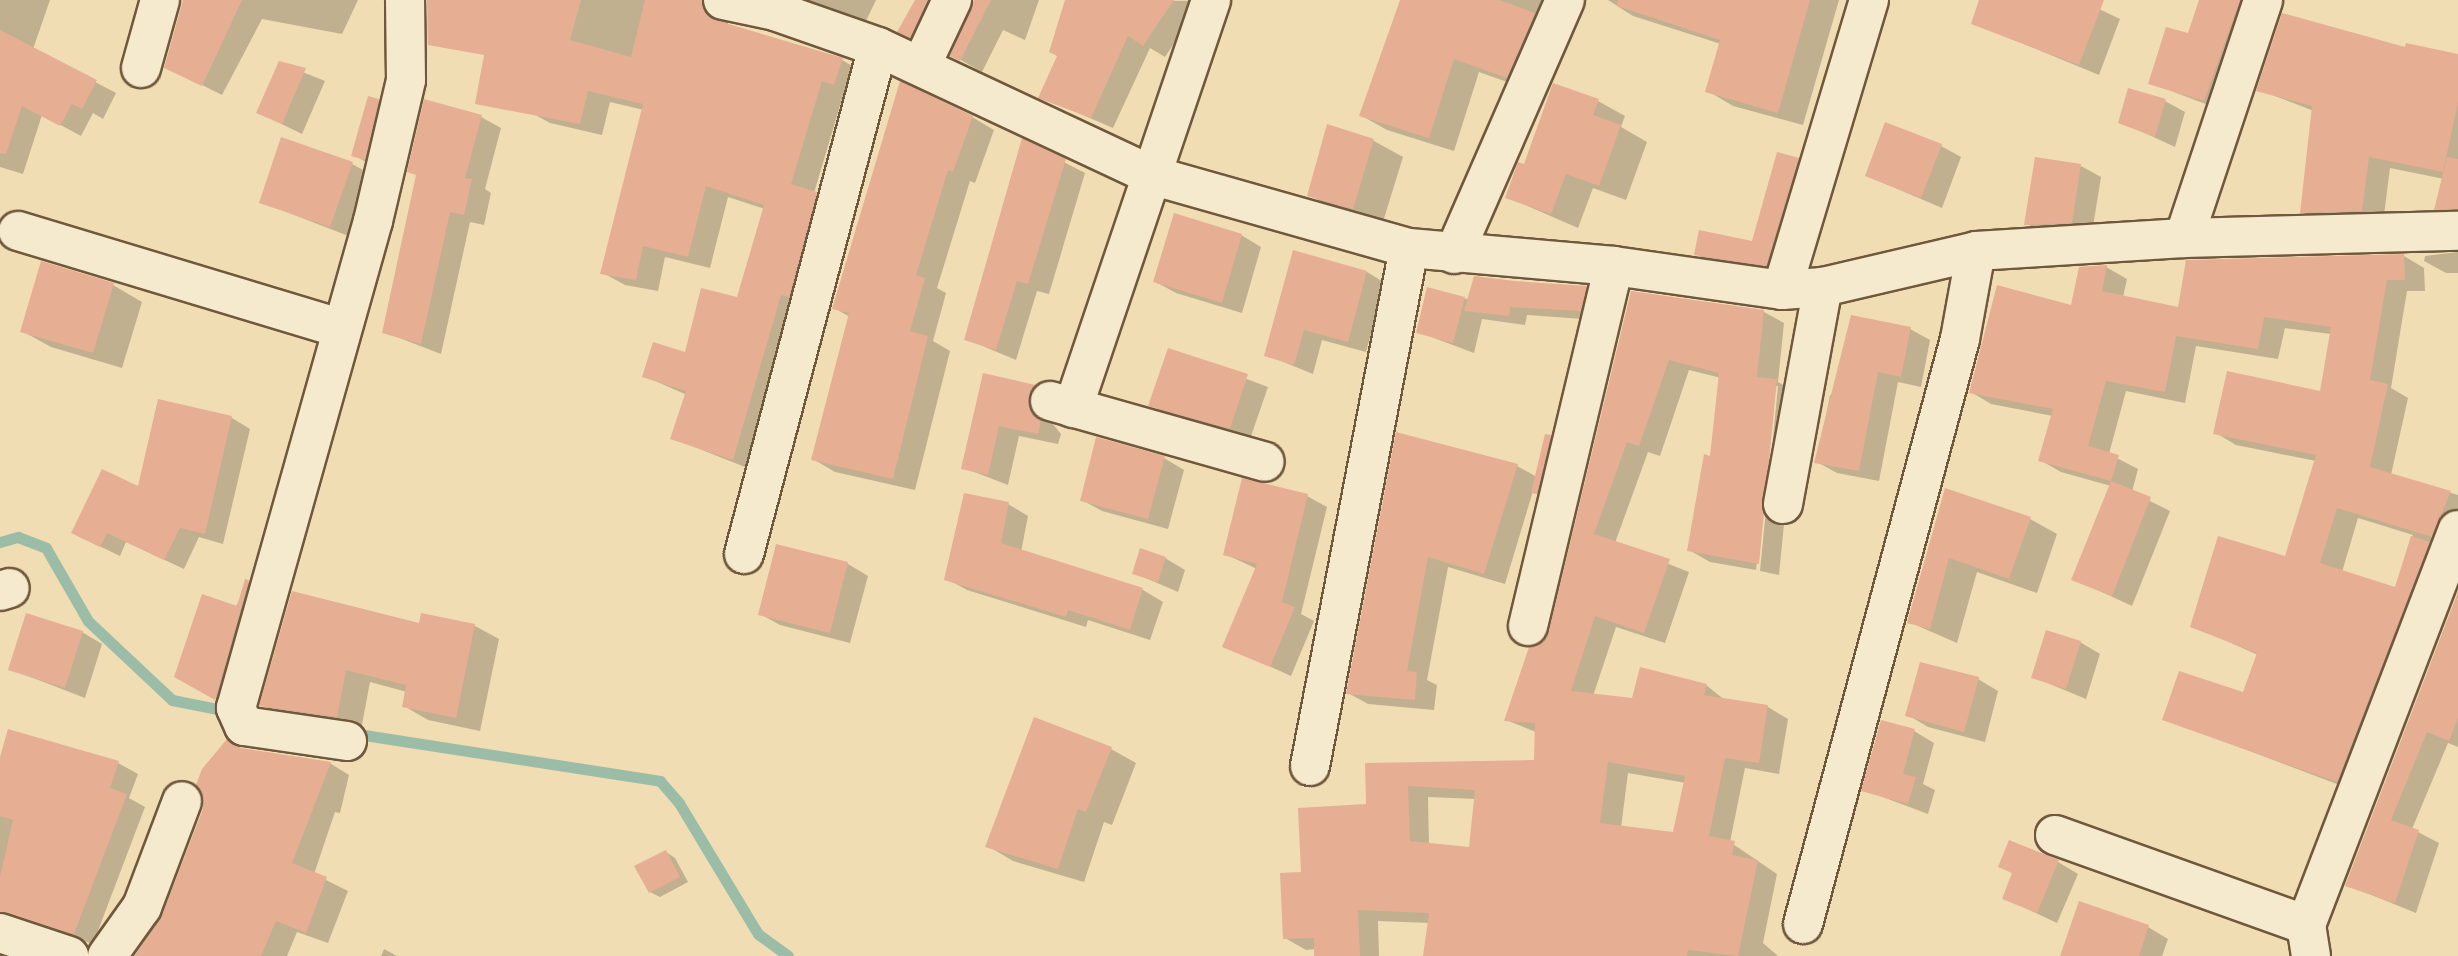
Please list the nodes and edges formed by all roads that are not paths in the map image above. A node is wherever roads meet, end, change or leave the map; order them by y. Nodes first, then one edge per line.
1 (160, 0) edge
2 (405, 0) edge
3 (723, 0) edge
4 (952, 0) edge
5 (1211, 0) edge
6 (1565, 0) edge
7 (1869, 0) edge
8 (2263, 0) edge
9 (878, 47) junction
10 (921, 66) junction
11 (141, 68) dead end
12 (1154, 176) junction
13 (18, 231) dead end
14 (2458, 231) edge
15 (2184, 238) junction
16 (1409, 248) junction
17 (1976, 251) junction
18 (1454, 254) junction
19 (1614, 266) junction
20 (1823, 287) junction
21 (1782, 290) junction
22 (342, 329) junction
23 (1265, 462) dead end
24 (1783, 504) dead end
25 (2458, 530) edge
26 (744, 554) dead end
27 (1528, 626) dead end
28 (347, 741) dead end
29 (1310, 766) dead end
30 (182, 801) dead end
31 (2055, 835) dead end
32 (1803, 924) dead end
33 (0, 933) edge
34 (2308, 941) edge
35 (69, 956) edge
36 (107, 956) edge

1 - 11 street
2 - 22 street
3 - 9 street
4 - 10 street
5 - 12 street
6 - 18 street
7 - 21 street
8 - 15 street
9 - 10 street
9 - 26 street
10 - 12 street
12 - 16 street
12 - 23 street
13 - 22 street
14 - 15 street
15 - 17 street
16 - 18 street
16 - 29 street
17 - 20 street
17 - 32 street
18 - 19 street
19 - 21 street
19 - 27 street
20 - 21 street
20 - 24 street
22 - 28 street
25 - 34 street
30 - 36 street
31 - 34 street
33 - 35 street

